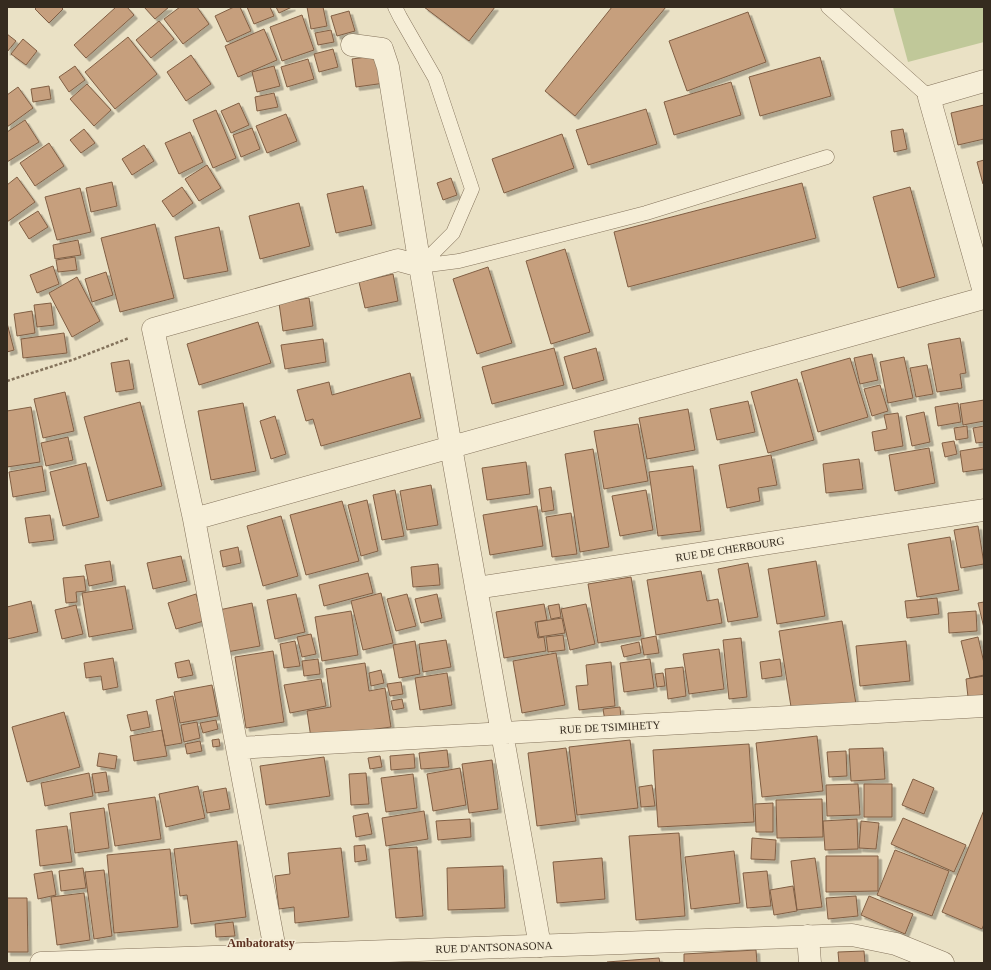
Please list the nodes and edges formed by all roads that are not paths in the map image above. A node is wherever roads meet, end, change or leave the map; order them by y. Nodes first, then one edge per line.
1 (395, 7) edge
2 (828, 7) edge
3 (352, 45) dead end
4 (984, 81) edge
5 (928, 97) junction
6 (827, 157) dead end
7 (420, 266) junction
8 (984, 292) edge
9 (984, 298) edge
10 (452, 447) junction
11 (984, 510) edge
12 (194, 519) junction
13 (476, 588) junction
14 (984, 706) edge
15 (502, 733) junction
16 (237, 748) junction
17 (808, 936) junction
18 (540, 946) junction
19 (276, 959) edge
20 (41, 963) edge
21 (810, 963) edge
22 (943, 963) edge

1 - 7 lane
2 - 5 lane
3 - 7 street
4 - 5 street
5 - 8 street
6 - 7 lane
7 - 10 street
7 - 12 street
9 - 10 street
10 - 12 street
10 - 13 street
11 - 13 street, RUE DE CHERBOURG
12 - 16 street
13 - 15 street
14 - 15 street, RUE DE TSIMIHETY
15 - 16 street, RUE DE TSIMIHETY
15 - 18 street
16 - 19 street
17 - 18 street, RUE D'ANTSONASONA
17 - 21 street
17 - 22 street, RUE D'ANTSONASONA
18 - 19 street, RUE D'ANTSONASONA
19 - 20 street, RUE D'ANTSONASONA

